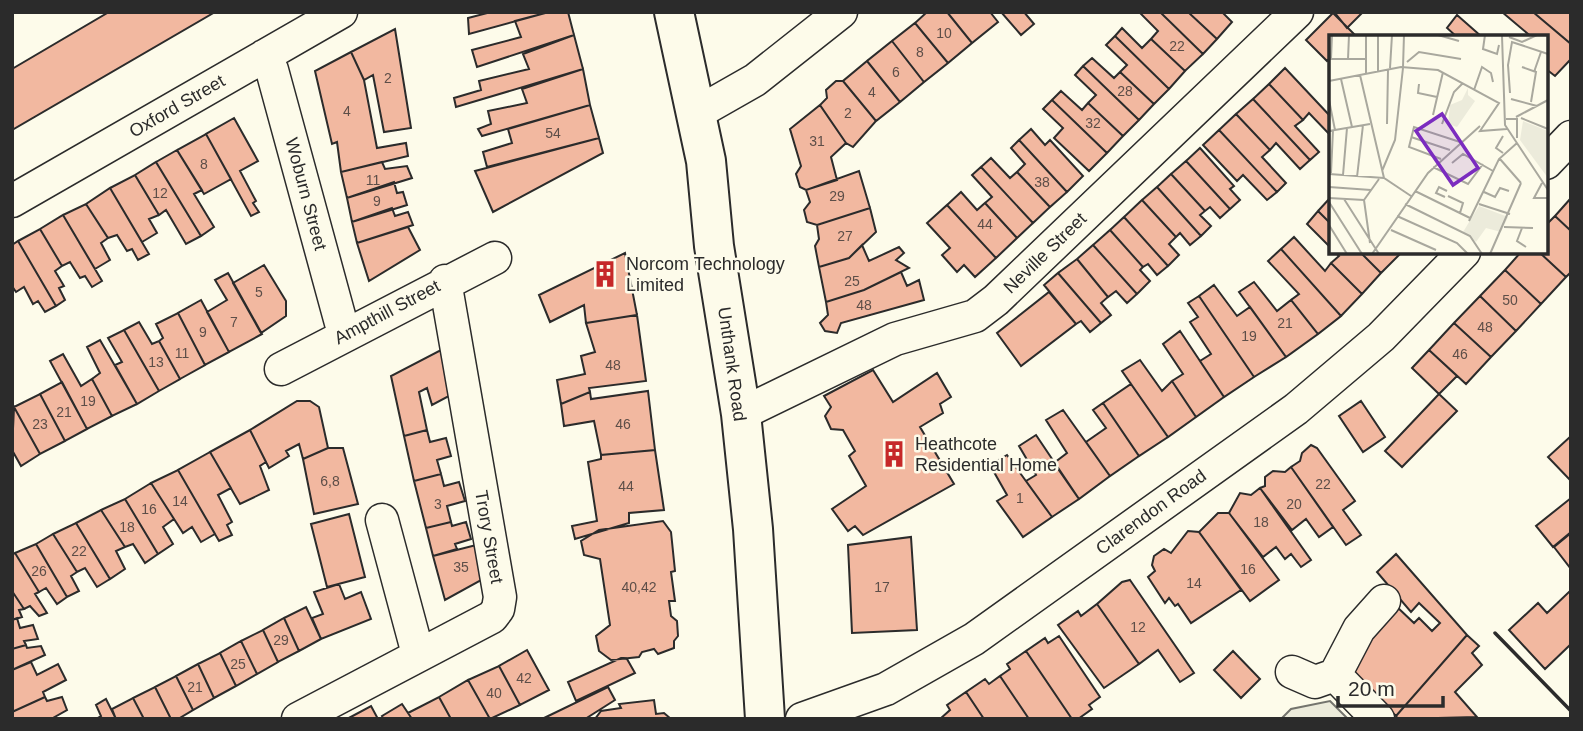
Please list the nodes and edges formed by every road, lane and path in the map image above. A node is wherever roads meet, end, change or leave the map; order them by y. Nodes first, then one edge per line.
1 (341, 12) edge
2 (674, 12) edge
3 (841, 12) edge
4 (1297, 12) edge
5 (264, 56) junction
6 (697, 113) junction
7 (1571, 136) edge
8 (1548, 161) edge
9 (12, 201) edge
10 (1462, 254) edge
11 (495, 258) dead end
12 (445, 281) junction
13 (344, 334) junction
14 (281, 369) dead end
15 (741, 414) junction
16 (383, 520) dead end
17 (1384, 601) dead end
18 (418, 654) junction
19 (1292, 672) dead end
20 (1335, 675) junction
21 (298, 719) edge
22 (765, 719) edge
23 (802, 719) edge
24 (1378, 719) edge

1 - 5 street, Oxford Street
2 - 6 street, Unthank Road
3 - 6 street
4 - 15 street, Neville Street
5 - 9 street, Oxford Street
5 - 13 street, Woburn Street
6 - 15 street, Unthank Road
7 - 8 street
10 - 23 street, Clarendon Road
11 - 12 street, Ampthill Street
12 - 13 street, Ampthill Street
12 - 18 street, Trory Street
13 - 14 street, Ampthill Street
15 - 22 street, Unthank Road
16 - 18 street
17 - 20 street
18 - 21 street, Trory Street
19 - 20 street
20 - 24 street

